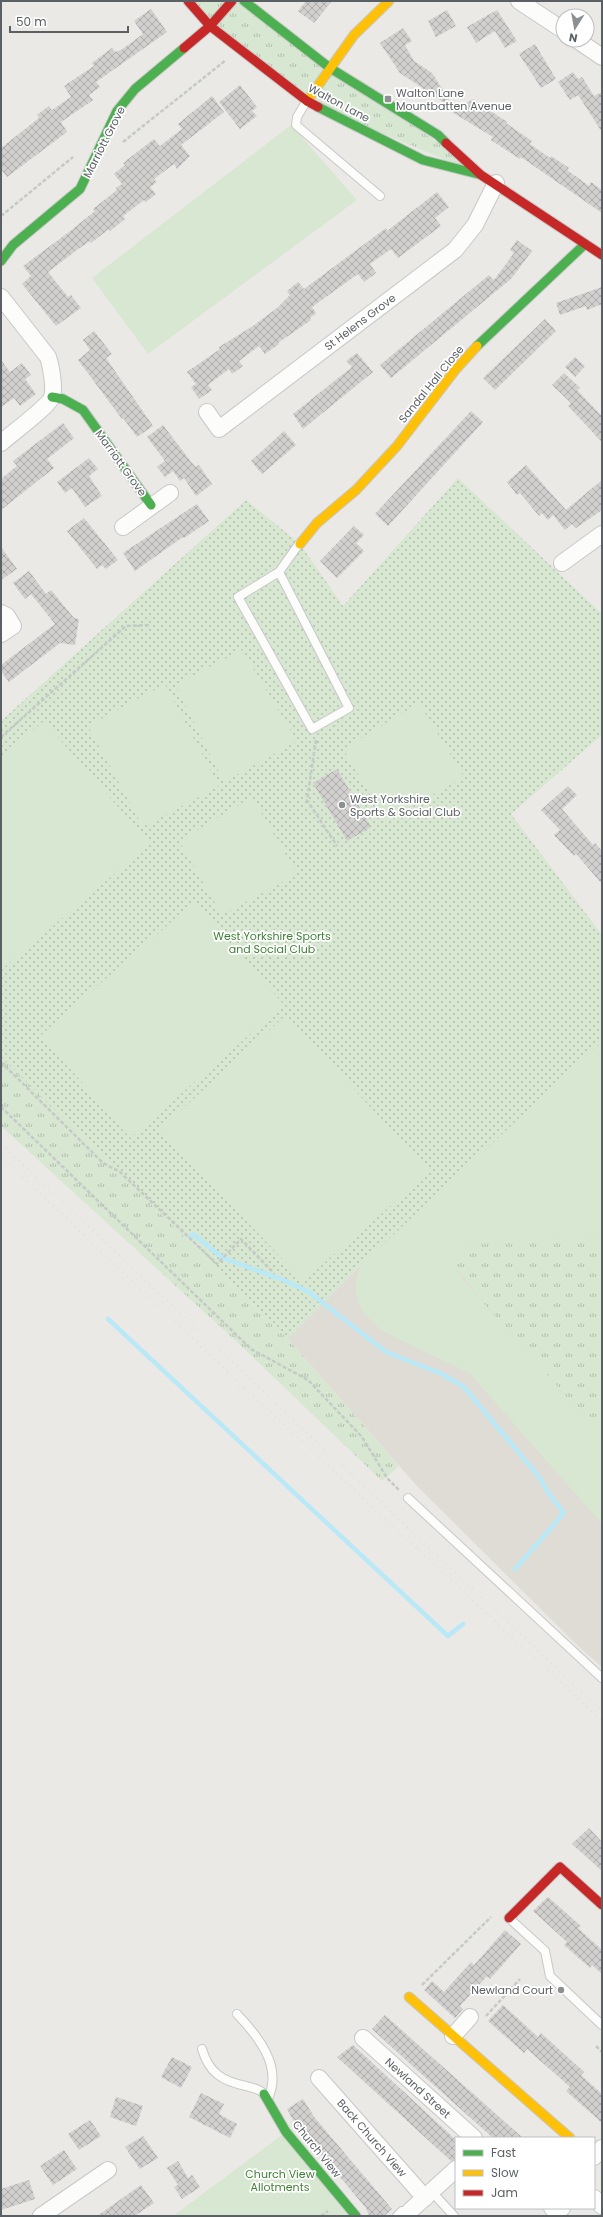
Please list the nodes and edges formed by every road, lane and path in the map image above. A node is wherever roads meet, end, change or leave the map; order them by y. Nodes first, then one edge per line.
1 (188, 1) edge
2 (232, 1) edge
3 (244, 1) edge
4 (389, 1) edge
5 (525, 2) edge
6 (555, 24) edge
7 (210, 26) junction
8 (589, 48) edge
9 (239, 50) junction
10 (602, 57) edge
11 (330, 68) junction
12 (307, 101) junction
13 (122, 143) dead end
14 (78, 153) dead end
15 (481, 175) junction
16 (496, 183) junction
17 (380, 196) dead end
18 (1, 216) edge
19 (585, 244) junction
20 (602, 255) edge
21 (1, 261) edge
22 (1, 297) edge
23 (52, 397) junction
24 (207, 412) dead end
25 (1, 443) edge
26 (170, 493) dead end
27 (151, 505) junction
28 (124, 527) dead end
29 (602, 534) edge
30 (300, 544) joint
31 (562, 563) dead end
32 (279, 572) junction
33 (1, 613) edge
34 (150, 625) dead end
35 (1, 634) edge
36 (318, 726) junction
37 (1, 737) edge
38 (337, 846) dead end
39 (1, 1062) edge
40 (1, 1106) edge
41 (272, 1271) dead end
42 (408, 1498) joint
43 (602, 1678) edge
44 (602, 1905) edge
45 (509, 1918) junction
46 (520, 1979) dead end
47 (410, 1997) joint
48 (238, 2014) dead end
49 (470, 2017) joint
50 (602, 2025) edge
51 (453, 2036) junction
52 (363, 2038) dead end
53 (596, 2046) dead end
54 (202, 2049) dead end
55 (602, 2052) edge
56 (319, 2078) dead end
57 (266, 2097) junction
58 (473, 2137) edge
59 (569, 2137) edge
60 (602, 2148) edge
61 (595, 2156) edge
62 (108, 2170) dead end
63 (455, 2171) edge
64 (428, 2195) junction
65 (404, 2214) edge
66 (41, 2216) edge
67 (356, 2216) edge
68 (454, 2216) edge

1 - 7 street, Walton Lane
2 - 7 street, Marriott Grove
3 - 11 street, Walton Lane
4 - 11 street
5 - 6 street
7 - 9 street, Walton Lane
7 - 21 street, Marriott Grove
8 - 10 street
9 - 12 street, Walton Lane
9 - 13 path
11 - 12 street
11 - 15 street, Walton Lane
12 - 15 street, Walton Lane
12 - 17 lane
14 - 18 path
15 - 16 street, Walton Lane
16 - 19 street, Walton Lane
16 - 24 street, St Helens Grove
19 - 20 street, Walton Lane
19 - 30 street, Sandal Hall Close
22 - 23 street
23 - 25 street
23 - 27 street, Marriott Grove
26 - 27 street, Marriott Grove
27 - 28 street, Marriott Grove
29 - 31 street
30 - 32 lane
32 - 36 lane
32 - 36 lane
33 - 35 street
34 - 37 path
36 - 38 path
39 - 41 path
40 - 42 path
42 - 43 lane
44 - 45 street
45 - 47 path
45 - 50 lane
46 - 49 path
47 - 51 street
48 - 57 lane
49 - 51 street
51 - 59 street
52 - 58 street, Newland Street
53 - 55 path
54 - 57 lane
56 - 64 street, Back Church View
57 - 67 street, Church View
60 - 61 street
62 - 66 street
63 - 64 street
64 - 65 street
64 - 68 lane

